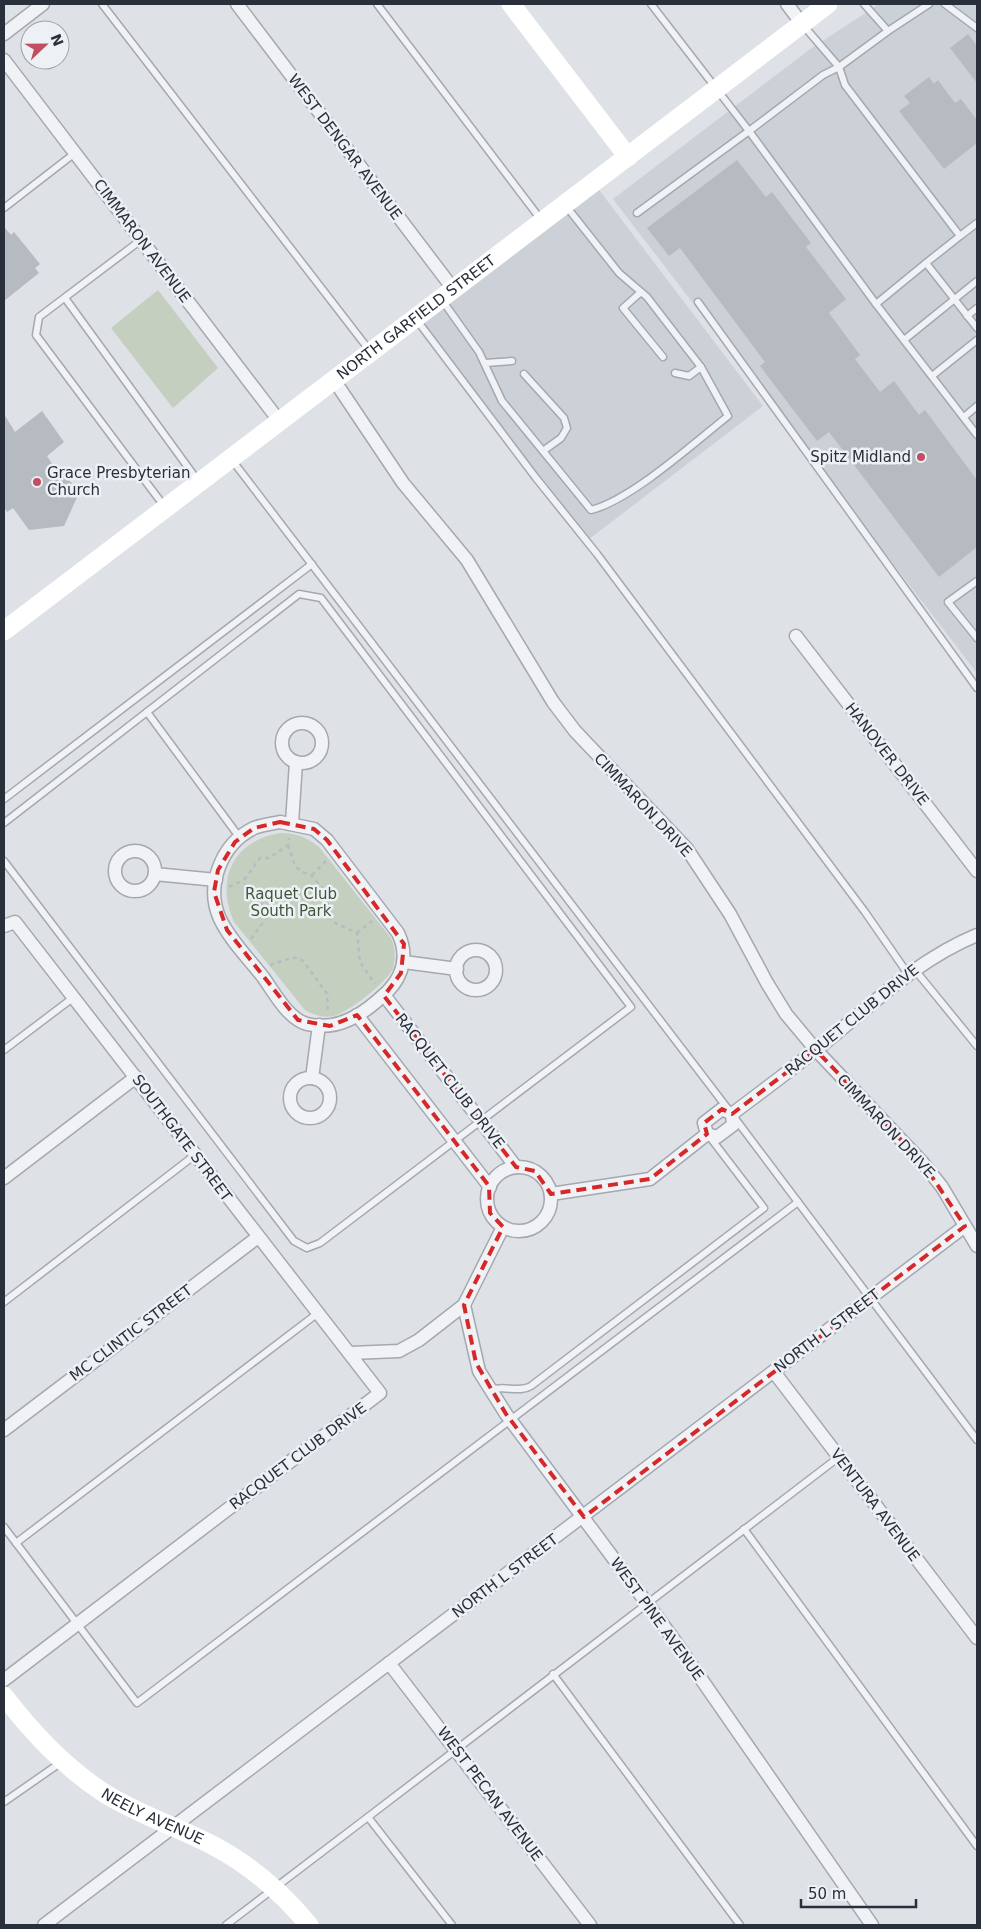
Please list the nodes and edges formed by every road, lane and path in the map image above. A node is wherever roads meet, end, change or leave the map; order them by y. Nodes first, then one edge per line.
1 (43, 4) edge
2 (102, 4) edge
3 (237, 4) edge
4 (377, 4) edge
5 (511, 4) edge
6 (651, 4) edge
7 (786, 4) edge
8 (828, 4) edge
9 (864, 4) edge
10 (929, 4) edge
11 (946, 4) edge
12 (802, 24) junction
13 (977, 28) edge
14 (888, 31) junction
15 (4, 34) edge
16 (4, 60) edge
17 (839, 67) junction
18 (716, 89) junction
19 (749, 131) junction
20 (75, 153) junction
21 (628, 157) junction
22 (565, 204) junction
23 (4, 208) edge
24 (637, 213) dead end
25 (543, 222) junction
26 (977, 223) edge
27 (960, 236) junction
28 (141, 240) junction
29 (926, 263) junction
30 (977, 282) edge
31 (641, 292) junction
32 (447, 294) junction
33 (65, 298) junction
34 (954, 299) junction
35 (698, 302) dead end
36 (876, 304) junction
37 (977, 308) edge
38 (967, 316) junction
39 (416, 318) junction
40 (977, 328) edge
41 (904, 340) junction
42 (977, 340) edge
43 (371, 352) junction
44 (663, 358) dead end
45 (512, 361) dead end
46 (485, 363) junction
47 (701, 367) junction
48 (675, 373) dead end
49 (524, 374) dead end
50 (932, 376) junction
51 (334, 380) junction
52 (977, 406) edge
53 (964, 417) junction
54 (280, 422) junction
55 (977, 435) edge
56 (543, 451) junction
57 (232, 459) junction
58 (200, 482) junction
59 (166, 508) junction
60 (312, 564) junction
61 (977, 581) edge
62 (4, 632) edge
63 (796, 636) dead end
64 (977, 638) edge
65 (977, 688) edge
66 (147, 712) junction
67 (296, 762) dead end
68 (4, 799) edge
69 (4, 823) edge
70 (290, 830) junction
71 (283, 836) dead end
72 (240, 838) junction
73 (295, 838) dead end
74 (288, 845) junction
75 (322, 854) dead end
76 (327, 860) junction
77 (4, 861) edge
78 (332, 867) dead end
79 (977, 871) edge
80 (155, 874) dead end
81 (312, 875) junction
82 (244, 880) junction
83 (224, 884) junction
84 (228, 895) dead end
85 (368, 914) dead end
86 (373, 920) junction
87 (7, 923) edge
88 (378, 926) dead end
89 (357, 932) junction
90 (247, 934) dead end
91 (977, 935) edge
92 (251, 939) junction
93 (255, 945) dead end
94 (264, 957) dead end
95 (404, 962) junction
96 (270, 965) junction
97 (457, 969) dead end
98 (276, 972) dead end
99 (911, 972) junction
100 (380, 979) dead end
101 (375, 984) junction
102 (367, 990) dead end
103 (384, 995) junction
104 (74, 997) junction
105 (337, 1012) dead end
106 (328, 1013) junction
107 (357, 1015) junction
108 (320, 1020) junction
109 (977, 1046) edge
110 (4, 1050) edge
111 (816, 1050) junction
112 (136, 1077) junction
113 (312, 1078) dead end
114 (732, 1114) junction
115 (480, 1121) junction
116 (707, 1134) junction
117 (454, 1141) junction
118 (196, 1155) junction
119 (516, 1167) junction
120 (4, 1178) edge
121 (490, 1187) junction
122 (551, 1194) junction
123 (798, 1202) junction
124 (965, 1226) junction
125 (503, 1227) junction
126 (258, 1237) junction
127 (977, 1246) edge
128 (870, 1299) junction
129 (4, 1302) edge
130 (464, 1304) junction
131 (318, 1313) junction
132 (350, 1354) junction
133 (774, 1372) junction
134 (490, 1390) junction
135 (511, 1421) junction
136 (4, 1430) edge
137 (977, 1440) edge
138 (839, 1457) junction
139 (584, 1517) junction
140 (4, 1527) edge
141 (744, 1529) junction
142 (16, 1543) junction
143 (647, 1603) junction
144 (78, 1624) junction
145 (977, 1638) edge
146 (390, 1664) junction
147 (553, 1674) junction
148 (4, 1680) edge
149 (4, 1696) edge
150 (455, 1749) junction
151 (62, 1761) junction
152 (4, 1802) edge
153 (368, 1817) junction
154 (172, 1827) junction
155 (977, 1846) edge
156 (274, 1889) junction
157 (44, 1925) edge
158 (226, 1925) edge
159 (309, 1925) edge
160 (452, 1925) edge
161 (590, 1925) edge
162 (740, 1925) edge
163 (872, 1925) edge

1 - 15 street
2 - 43 lane
3 - 32 street, WEST DENGAR AVENUE
4 - 25 lane
5 - 21 main road
6 - 18 lane
7 - 12 street
8 - 12 main road, NORTH GARFIELD STREET
9 - 14 lane
10 - 14 lane
11 - 13 lane
12 - 17 lane
12 - 18 main road, NORTH GARFIELD STREET
14 - 17 lane
16 - 20 street, CIMMARON AVENUE
17 - 19 lane
17 - 27 lane
18 - 19 lane
18 - 21 main road, NORTH GARFIELD STREET
19 - 24 lane
19 - 36 lane
20 - 23 lane
20 - 28 street, CIMMARON AVENUE
21 - 22 main road, NORTH GARFIELD STREET
22 - 25 main road, NORTH GARFIELD STREET
22 - 31 lane
25 - 32 main road, NORTH GARFIELD STREET
26 - 27 lane
27 - 29 lane
28 - 33 lane
28 - 54 street, CIMMARON AVENUE
29 - 34 lane
29 - 36 lane
30 - 34 lane
31 - 44 lane
31 - 47 lane
32 - 39 main road, NORTH GARFIELD STREET
32 - 46 lane
33 - 58 lane
33 - 59 lane
34 - 38 lane
34 - 41 lane
35 - 65 lane
36 - 41 lane
37 - 38 lane
38 - 40 lane
39 - 43 main road, NORTH GARFIELD STREET
39 - 99 lane
41 - 50 lane
42 - 50 lane
43 - 51 main road, NORTH GARFIELD STREET
45 - 46 lane
46 - 56 lane
47 - 48 lane
47 - 56 lane
49 - 56 lane
50 - 53 lane
51 - 54 main road, NORTH GARFIELD STREET
51 - 111 street, CIMMARON DRIVE
52 - 53 lane
53 - 55 lane
54 - 57 main road, NORTH GARFIELD STREET
57 - 58 main road, NORTH GARFIELD STREET
57 - 60 lane
58 - 59 main road, NORTH GARFIELD STREET
59 - 62 main road, NORTH GARFIELD STREET
60 - 68 lane
60 - 114 lane
61 - 64 lane
63 - 79 street, HANOVER DRIVE
66 - 69 lane
66 - 72 lane
66 - 115 lane
67 - 70 street
70 - 71 path
70 - 72 street
70 - 73 path
70 - 74 path
70 - 95 street
72 - 83 street
74 - 81 path
74 - 82 path
75 - 76 path
76 - 78 path
76 - 81 path
77 - 117 lane
80 - 83 street
81 - 89 path
82 - 83 path
82 - 92 path
83 - 84 path
83 - 108 street
85 - 86 path
86 - 88 path
86 - 89 path
87 - 104 street, SOUTHGATE STREET
89 - 101 path
90 - 92 path
91 - 99 street, RACQUET CLUB DRIVE
92 - 93 path
94 - 96 path
95 - 97 street
95 - 103 street
96 - 98 path
96 - 106 path
99 - 109 lane
99 - 111 street, RACQUET CLUB DRIVE
100 - 101 path
101 - 102 path
103 - 107 street
103 - 115 street, RACQUET CLUB DRIVE
104 - 110 lane
104 - 112 street, SOUTHGATE STREET
105 - 106 path
106 - 108 path
107 - 108 street
107 - 117 street
108 - 113 street
111 - 114 street, RACQUET CLUB DRIVE
111 - 124 street, CIMMARON DRIVE
112 - 118 street, SOUTHGATE STREET
112 - 120 street
114 - 116 street, RACQUET CLUB DRIVE
114 - 123 lane
115 - 117 lane
115 - 119 street, RACQUET CLUB DRIVE
116 - 122 street, RACQUET CLUB DRIVE
116 - 134 lane
117 - 121 street
118 - 126 street, SOUTHGATE STREET
118 - 129 lane
119 - 121 street, RACQUET CLUB DRIVE
119 - 122 street
121 - 125 street
122 - 125 street
123 - 128 lane
123 - 135 lane
124 - 127 street, CIMMARON DRIVE
124 - 128 street, NORTH L STREET
125 - 130 street
126 - 131 street, SOUTHGATE STREET
126 - 136 street, MC CLINTIC STREET
128 - 133 street, NORTH L STREET
128 - 137 lane
130 - 132 street
130 - 134 street, WEST PINE AVENUE
131 - 132 street, SOUTHGATE STREET
131 - 142 lane
132 - 144 street, RACQUET CLUB DRIVE
133 - 138 street, VENTURA AVENUE
133 - 139 street, NORTH L STREET
134 - 135 street, WEST PINE AVENUE
135 - 139 street, WEST PINE AVENUE
135 - 144 lane
138 - 141 lane
138 - 145 street, VENTURA AVENUE
139 - 143 street, WEST PINE AVENUE
139 - 146 street, NORTH L STREET
140 - 142 lane
141 - 143 lane
141 - 155 lane
142 - 144 lane
143 - 147 lane
143 - 163 street, WEST PINE AVENUE
144 - 148 street, RACQUET CLUB DRIVE
146 - 150 street, WEST PECAN AVENUE
146 - 154 street, NORTH L STREET
147 - 150 lane
147 - 162 lane
149 - 151 main road, NEELY AVENUE
150 - 153 lane
150 - 161 street, WEST PECAN AVENUE
151 - 152 lane
151 - 154 main road, NEELY AVENUE
153 - 156 lane
153 - 160 lane
154 - 156 main road, NEELY AVENUE
154 - 157 street, NORTH L STREET
156 - 158 lane
156 - 159 main road, NEELY AVENUE

